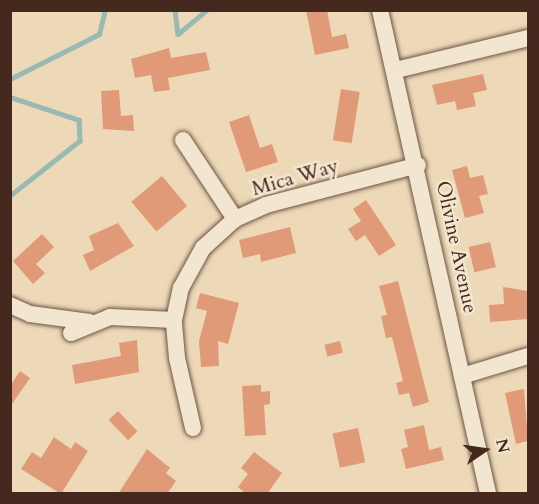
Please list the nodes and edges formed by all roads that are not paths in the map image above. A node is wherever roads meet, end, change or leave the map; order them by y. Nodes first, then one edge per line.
1 (380, 10) edge
2 (528, 38) edge
3 (396, 70) junction
4 (183, 140) dead end
5 (418, 165) junction
6 (235, 219) junction
7 (10, 305) edge
8 (174, 320) junction
9 (89, 322) junction
10 (71, 333) dead end
11 (528, 356) edge
12 (462, 376) junction
13 (193, 428) dead end
14 (488, 494) edge

1 - 3 street, Olivine Avenue
2 - 3 street
3 - 5 street, Olivine Avenue
4 - 6 street
5 - 6 street, Mica Way
5 - 12 street, Olivine Avenue
6 - 8 street, Mica Way
7 - 9 street
8 - 9 street
8 - 13 street, Mica Way
9 - 10 street
11 - 12 street
12 - 14 street, Olivine Avenue

